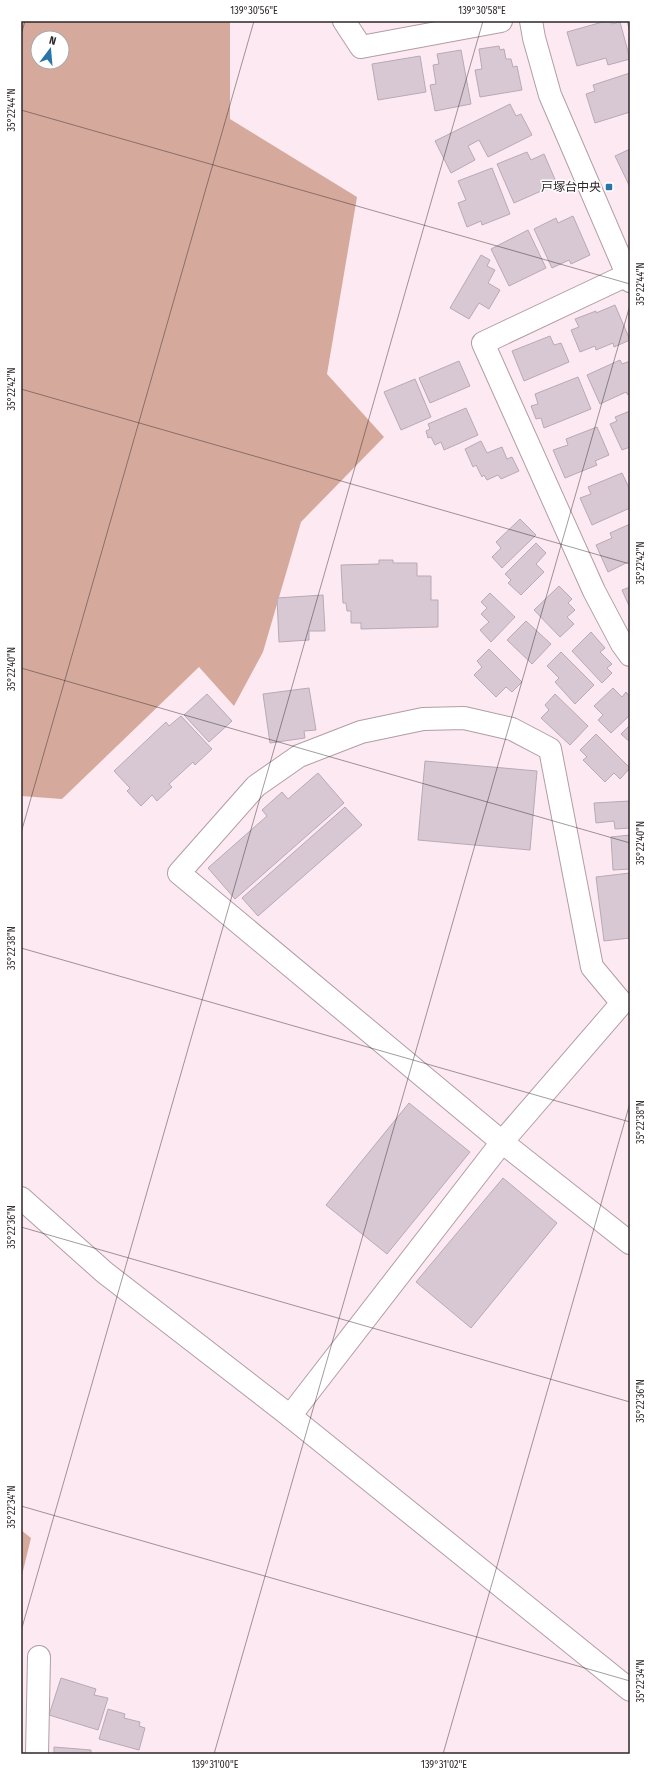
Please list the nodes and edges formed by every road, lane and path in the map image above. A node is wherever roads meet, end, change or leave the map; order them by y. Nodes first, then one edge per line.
1 (344, 21) edge
2 (501, 21) edge
3 (531, 21) edge
4 (629, 278) edge
5 (630, 654) edge
6 (626, 1006) edge
7 (502, 1142) junction
8 (21, 1198) edge
9 (630, 1243) edge
10 (290, 1416) junction
11 (40, 1657) dead end
12 (630, 1690) edge
13 (37, 1754) edge

1 - 2 street
3 - 4 street
4 - 5 street
6 - 7 street
6 - 7 street
7 - 9 street
7 - 10 street
8 - 10 street
10 - 12 street
11 - 13 street

